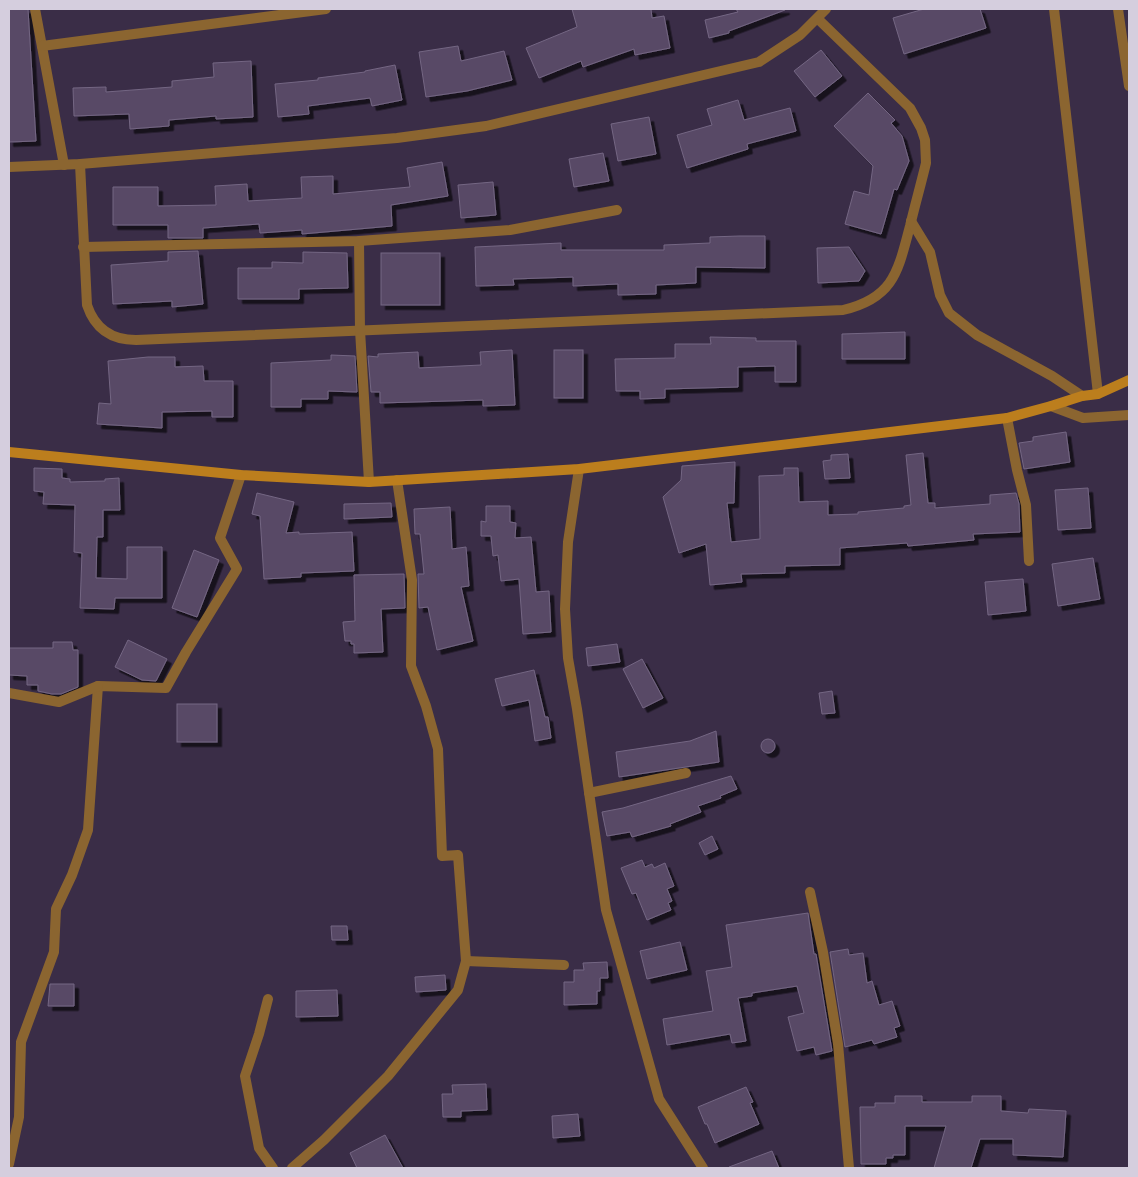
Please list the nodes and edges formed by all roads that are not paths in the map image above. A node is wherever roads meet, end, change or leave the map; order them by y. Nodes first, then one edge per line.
1 (35, 9) edge
2 (326, 9) edge
3 (826, 9) edge
4 (1054, 9) edge
5 (1118, 9) edge
6 (818, 19) junction
7 (42, 46) junction
8 (1129, 86) edge
9 (80, 164) junction
10 (64, 165) junction
11 (9, 167) edge
12 (617, 210) dead end
13 (911, 221) junction
14 (359, 241) junction
15 (83, 247) junction
16 (360, 330) junction
17 (1129, 380) edge
18 (1098, 394) junction
19 (1082, 396) junction
20 (1051, 406) junction
21 (1129, 415) edge
22 (1007, 418) junction
23 (9, 452) edge
24 (579, 469) junction
25 (241, 475) junction
26 (397, 480) junction
27 (369, 482) junction
28 (1029, 561) dead end
29 (98, 686) junction
30 (9, 693) edge
31 (686, 773) dead end
32 (589, 793) junction
33 (810, 892) dead end
34 (466, 961) junction
35 (564, 965) dead end
36 (268, 999) dead end
37 (9, 1164) edge
38 (273, 1168) edge
39 (292, 1168) edge
40 (703, 1168) edge
41 (849, 1168) edge

1 - 7 street
2 - 7 street
3 - 6 street
4 - 18 street
5 - 8 street
6 - 9 street
6 - 13 street
7 - 10 street
9 - 10 street
9 - 15 street
10 - 11 street
12 - 14 street
13 - 16 street
13 - 19 street
14 - 15 street
14 - 16 street
15 - 16 street
16 - 27 street
17 - 18 main road
18 - 19 main road
19 - 20 main road
20 - 21 street
20 - 22 main road
22 - 24 main road
22 - 28 street
23 - 25 main road
24 - 26 main road
24 - 32 street
25 - 27 main road
25 - 29 street
26 - 27 main road
26 - 34 street
29 - 30 street
29 - 37 street
31 - 32 street
32 - 40 street
33 - 41 street
34 - 35 street
34 - 39 street
36 - 38 street

